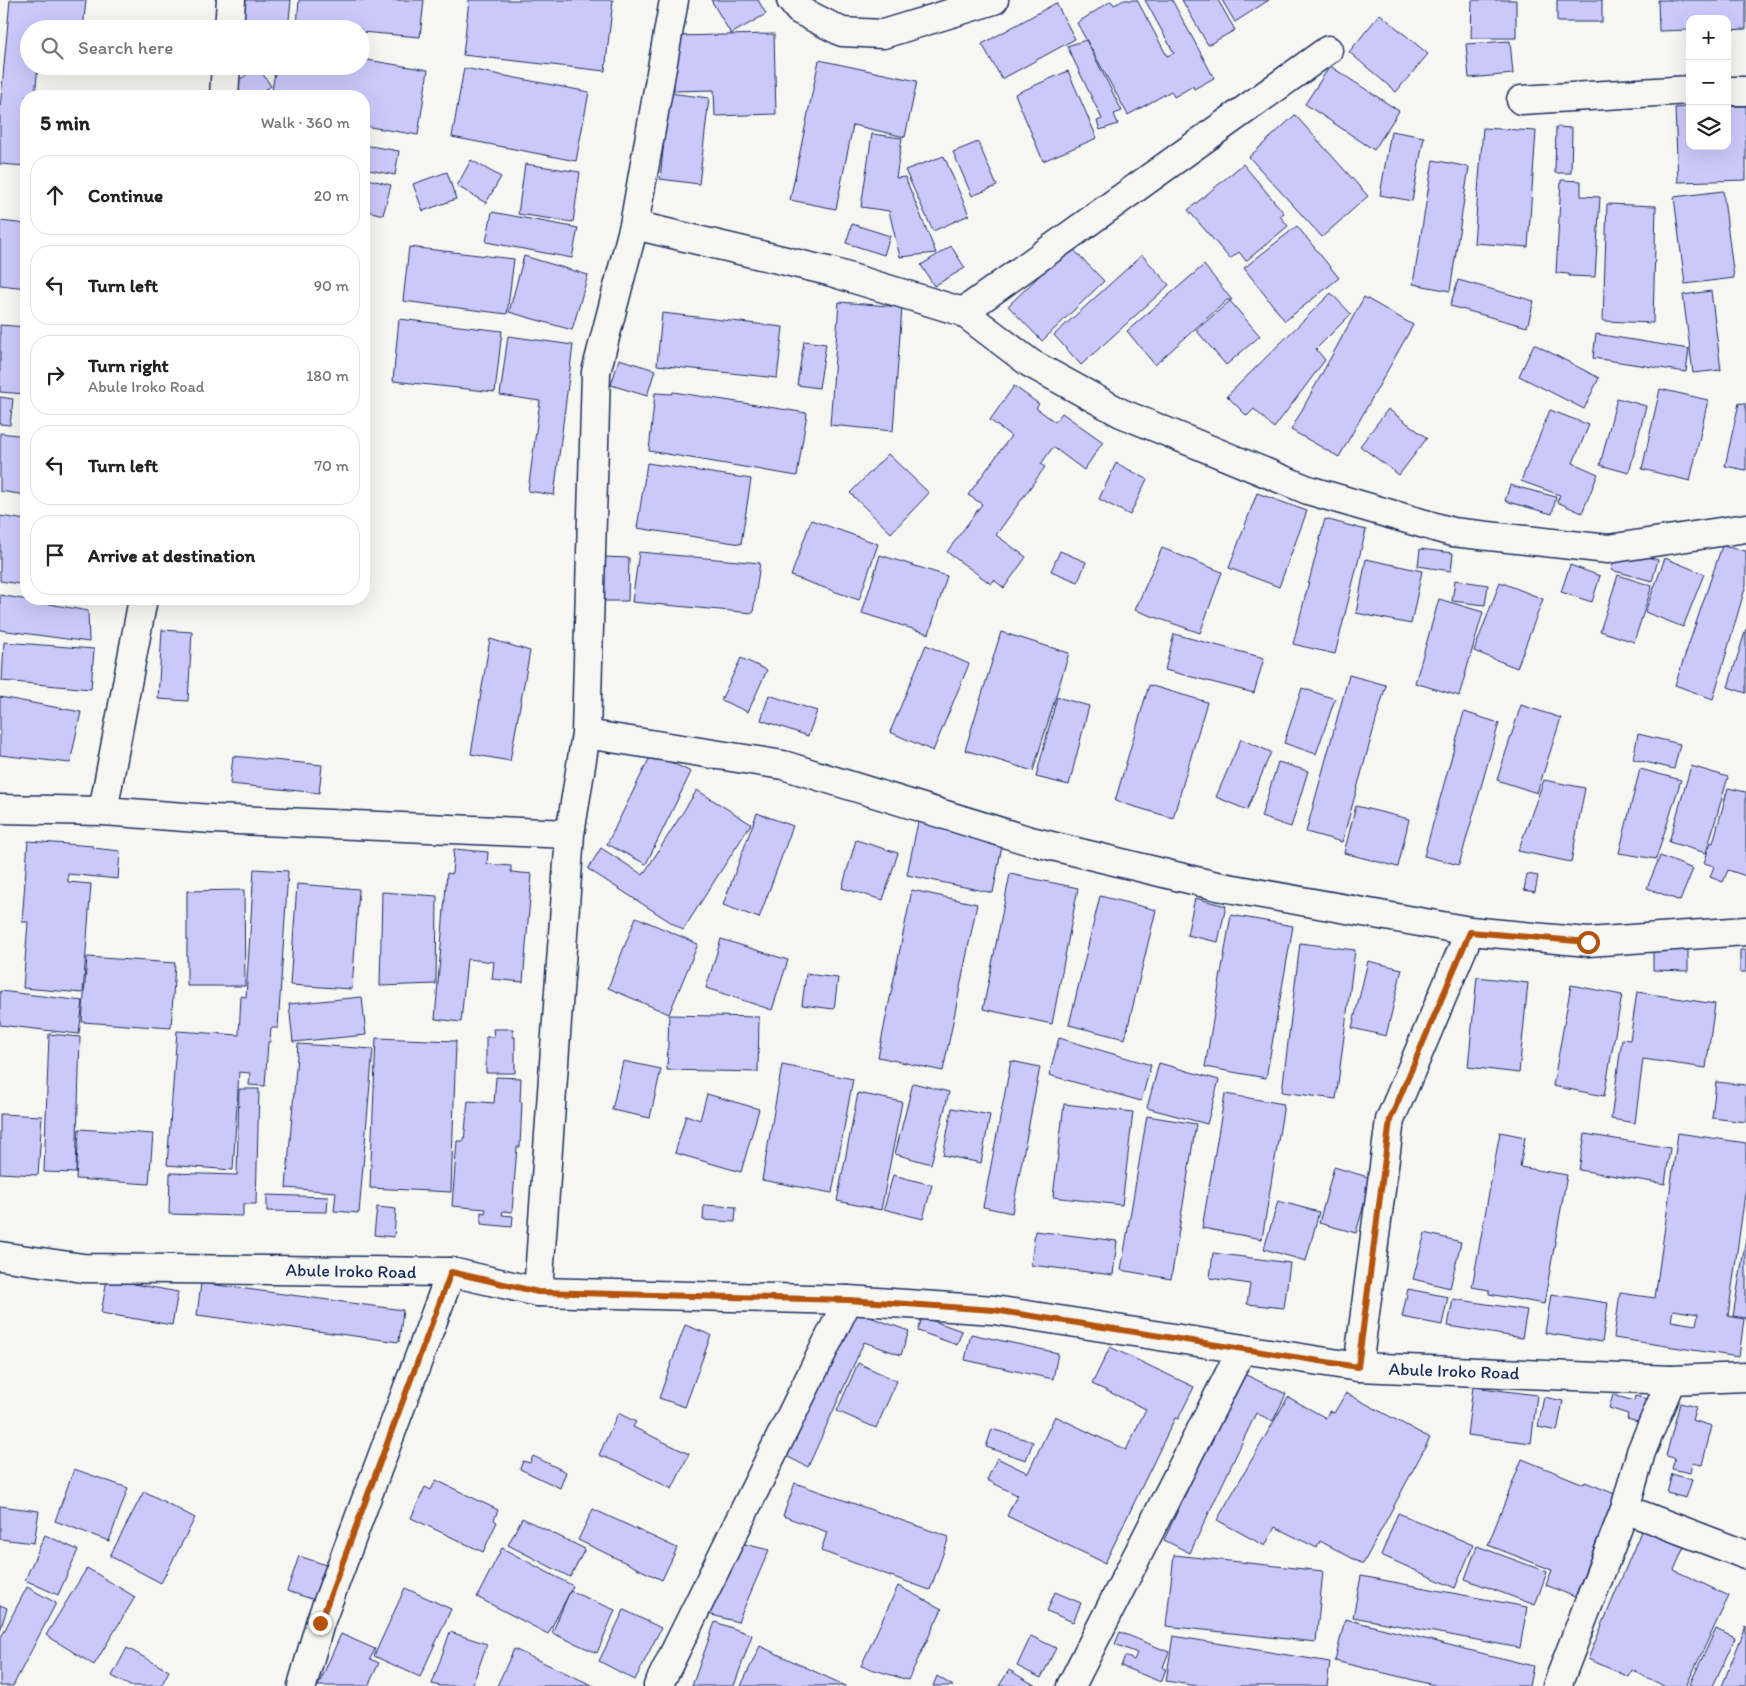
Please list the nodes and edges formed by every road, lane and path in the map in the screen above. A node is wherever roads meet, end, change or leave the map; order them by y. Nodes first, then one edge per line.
1 (231, 0) edge
2 (674, 0) edge
3 (791, 0) edge
4 (994, 0) edge
5 (230, 20) edge
6 (1328, 50) dead end
7 (225, 75) edge
8 (224, 90) edge
9 (1686, 90) edge
10 (1731, 91) edge
11 (1746, 91) edge
12 (1521, 100) dead end
13 (634, 225) junction
14 (964, 312) junction
15 (1746, 528) edge
16 (143, 605) edge
17 (586, 734) junction
18 (0, 809) edge
19 (103, 811) junction
20 (570, 834) junction
21 (1746, 931) edge
22 (1470, 932) junction
23 (0, 1256) edge
24 (451, 1272) junction
25 (538, 1292) junction
26 (848, 1300) junction
27 (1242, 1349) junction
28 (1358, 1367) junction
29 (1746, 1377) edge
30 (1671, 1380) junction
31 (1625, 1509) junction
32 (1746, 1555) edge
33 (302, 1686) edge
34 (658, 1686) edge
35 (1072, 1686) edge
36 (1557, 1686) edge

1 - 5 street
2 - 13 street
3 - 4 street
6 - 14 street
7 - 8 street
9 - 12 street
10 - 11 street
13 - 14 street
13 - 17 street
14 - 15 street
16 - 19 street
17 - 20 street
17 - 22 street
18 - 19 street
19 - 20 street
20 - 25 street
21 - 22 street
22 - 28 street
23 - 24 street, Abule Iroko Road
24 - 25 street, Abule Iroko Road
24 - 33 street
25 - 26 street, Abule Iroko Road
26 - 27 street, Abule Iroko Road
26 - 34 street
27 - 28 street, Abule Iroko Road
27 - 35 street
28 - 30 street, Abule Iroko Road
29 - 30 street, Abule Iroko Road
30 - 31 street
31 - 32 street
31 - 36 street

